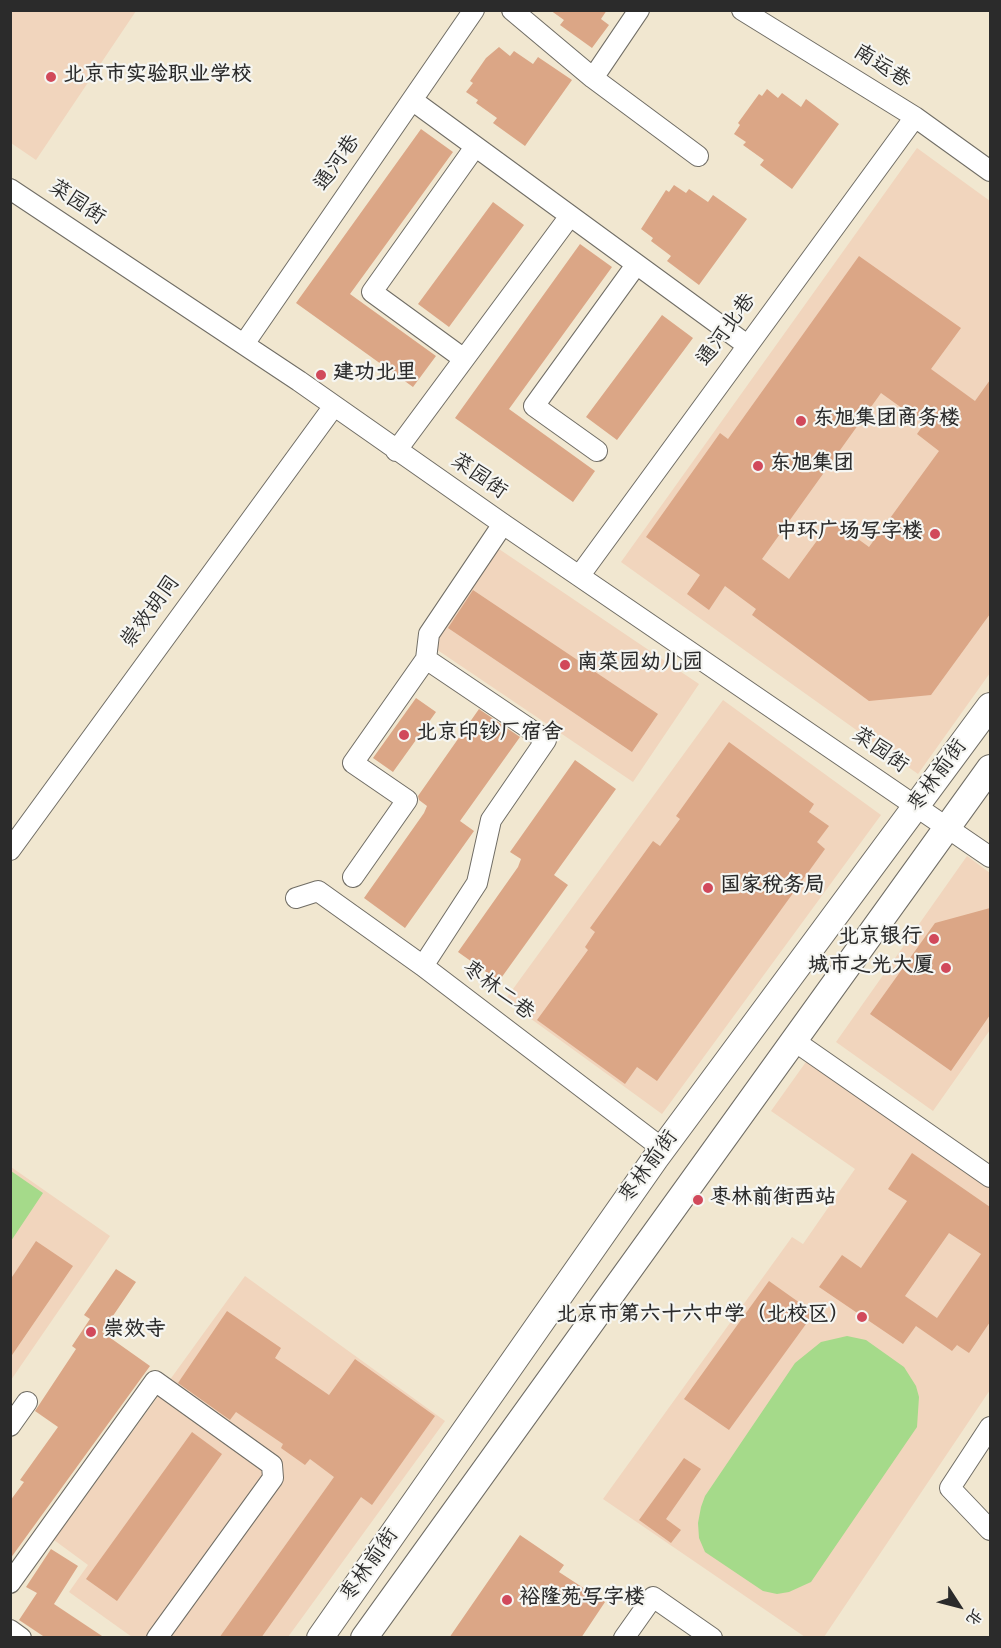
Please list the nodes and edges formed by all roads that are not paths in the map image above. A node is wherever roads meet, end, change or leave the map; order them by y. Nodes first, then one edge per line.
1 (474, 10) edge
2 (512, 10) edge
3 (639, 10) edge
4 (742, 10) edge
5 (592, 78) junction
6 (412, 100) junction
7 (915, 117) junction
8 (475, 147) junction
9 (698, 156) dead end
10 (990, 171) edge
11 (10, 189) edge
12 (570, 216) junction
13 (636, 265) junction
14 (244, 344) junction
15 (747, 345) junction
16 (464, 359) junction
17 (333, 406) junction
18 (396, 451) junction
19 (597, 451) dead end
20 (502, 524) junction
21 (580, 575) junction
22 (426, 658) junction
23 (990, 706) edge
24 (990, 768) edge
25 (917, 807) junction
26 (949, 829) junction
27 (10, 850) edge
28 (990, 856) edge
29 (353, 877) dead end
30 (297, 898) dead end
31 (423, 966) junction
32 (793, 1040) junction
33 (663, 1149) junction
34 (990, 1177) edge
35 (27, 1402) dead end
36 (10, 1426) edge
37 (990, 1427) edge
38 (990, 1530) edge
39 (10, 1583) edge
40 (10, 1630) edge
41 (21, 1638) edge
42 (157, 1638) edge
43 (320, 1638) edge
44 (364, 1638) edge
45 (624, 1638) edge
46 (712, 1638) edge

1 - 6 street, 通河巷
2 - 5 street
3 - 5 street
4 - 7 street, 南运巷
5 - 9 street
6 - 8 street
6 - 14 street, 通河巷
7 - 10 street, 南运巷
7 - 15 street, 通河北巷
8 - 12 street
8 - 16 street
11 - 14 street, 菜园街
12 - 13 street
12 - 16 street
13 - 15 street
13 - 19 street
14 - 17 street, 菜园街
15 - 21 street, 通河北巷
16 - 18 street
17 - 18 street, 菜园街
17 - 27 street, 崇效胡同
18 - 20 street, 菜园街
20 - 21 street, 菜园街
20 - 22 street
21 - 25 street, 菜园街
22 - 29 street
22 - 31 street
23 - 25 main road, 枣林前街
24 - 26 main road, 枣林前街
25 - 26 street, 菜园街
25 - 33 main road, 枣林前街
26 - 28 street, 菜园街
26 - 32 main road, 枣林前街
30 - 31 street, 枣林二巷
31 - 33 street, 枣林二巷
32 - 34 street
32 - 44 main road, 枣林前街
33 - 43 main road, 枣林前街
35 - 36 street
37 - 38 street
39 - 42 street
40 - 41 street
45 - 46 street

